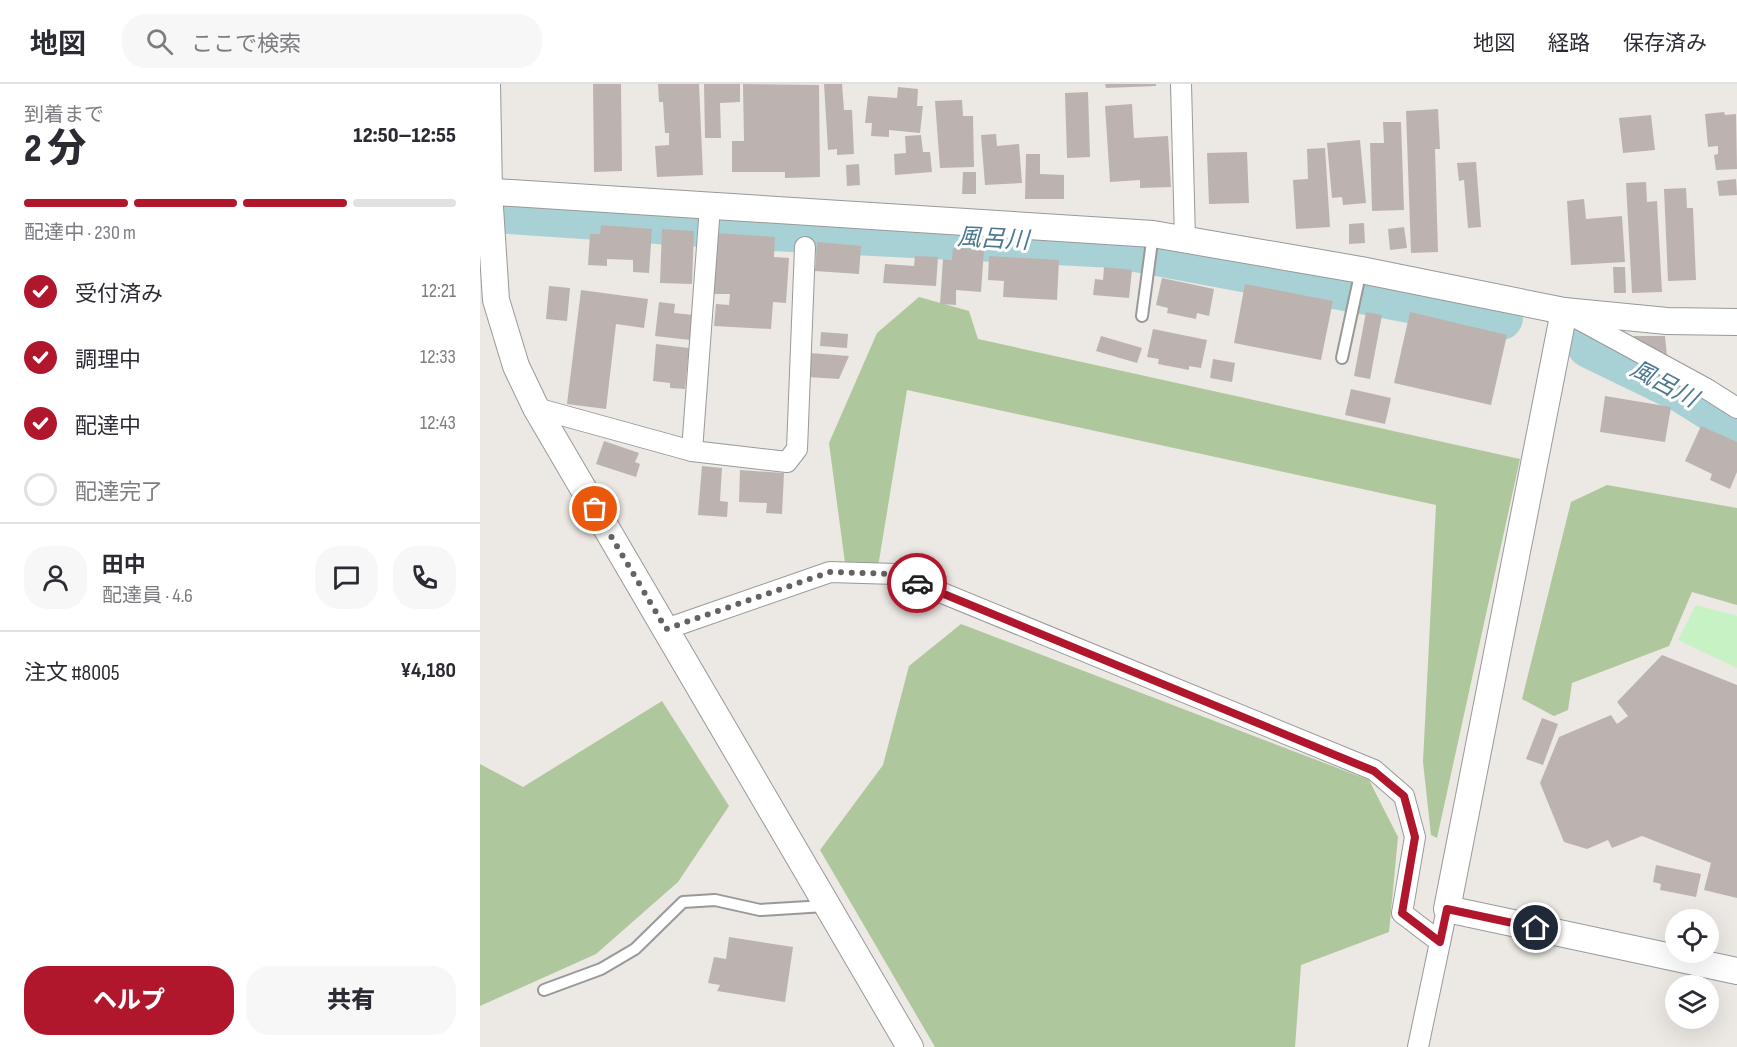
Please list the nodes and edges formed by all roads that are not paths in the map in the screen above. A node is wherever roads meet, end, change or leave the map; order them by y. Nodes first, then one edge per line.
1 (487, 84) edge
2 (1181, 84) edge
3 (484, 192) edge
4 (710, 206) junction
5 (1153, 234) junction
6 (1185, 239) junction
7 (806, 247) dead end
8 (1361, 270) junction
9 (1564, 311) junction
10 (1142, 316) dead end
11 (1737, 321) edge
12 (1342, 358) dead end
13 (536, 408) junction
14 (1737, 408) edge
15 (692, 451) junction
16 (666, 629) junction
17 (826, 906) junction
18 (1447, 909) junction
19 (1440, 942) junction
20 (1737, 971) edge
21 (544, 990) dead end
22 (910, 1047) edge
23 (1418, 1047) edge

1 - 3 street
2 - 6 street
3 - 4 street
3 - 13 street
4 - 5 street
4 - 15 street
5 - 6 street
5 - 10 lane
6 - 8 street
7 - 15 street
8 - 9 street
8 - 12 lane
9 - 11 street
9 - 14 street
9 - 18 street
13 - 15 street
13 - 16 street
16 - 17 street
16 - 19 street
17 - 21 lane
17 - 22 street
18 - 19 street
18 - 20 street
19 - 23 street

